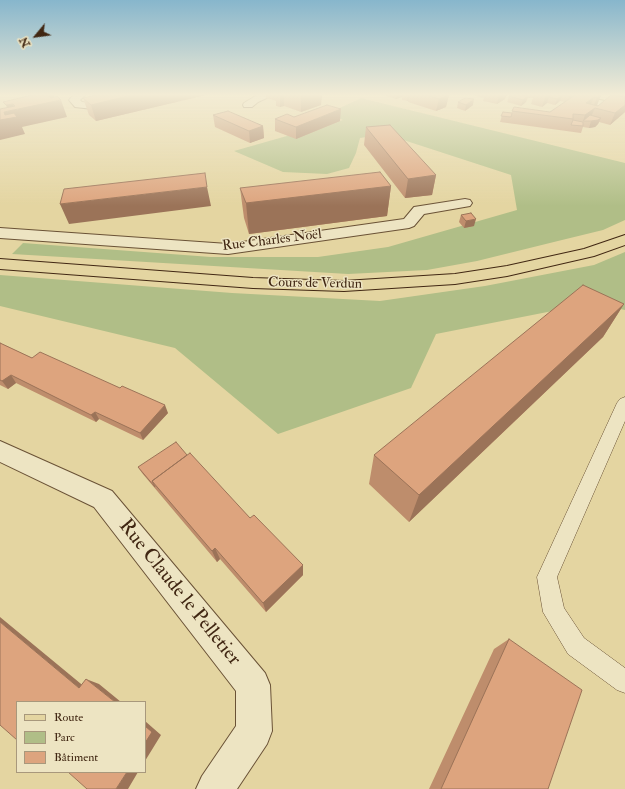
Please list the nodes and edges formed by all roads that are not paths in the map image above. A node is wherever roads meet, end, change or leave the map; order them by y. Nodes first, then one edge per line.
1 (465, 203) dead end
2 (0, 233) edge
3 (625, 240) edge
4 (0, 264) edge
5 (625, 403) edge
6 (0, 451) edge
7 (625, 682) edge
8 (215, 789) edge

1 - 2 street, Rue Charles Noël
3 - 4 main road, Cours de Verdun
5 - 7 lane
6 - 8 street, Rue Claude le Pelletier

